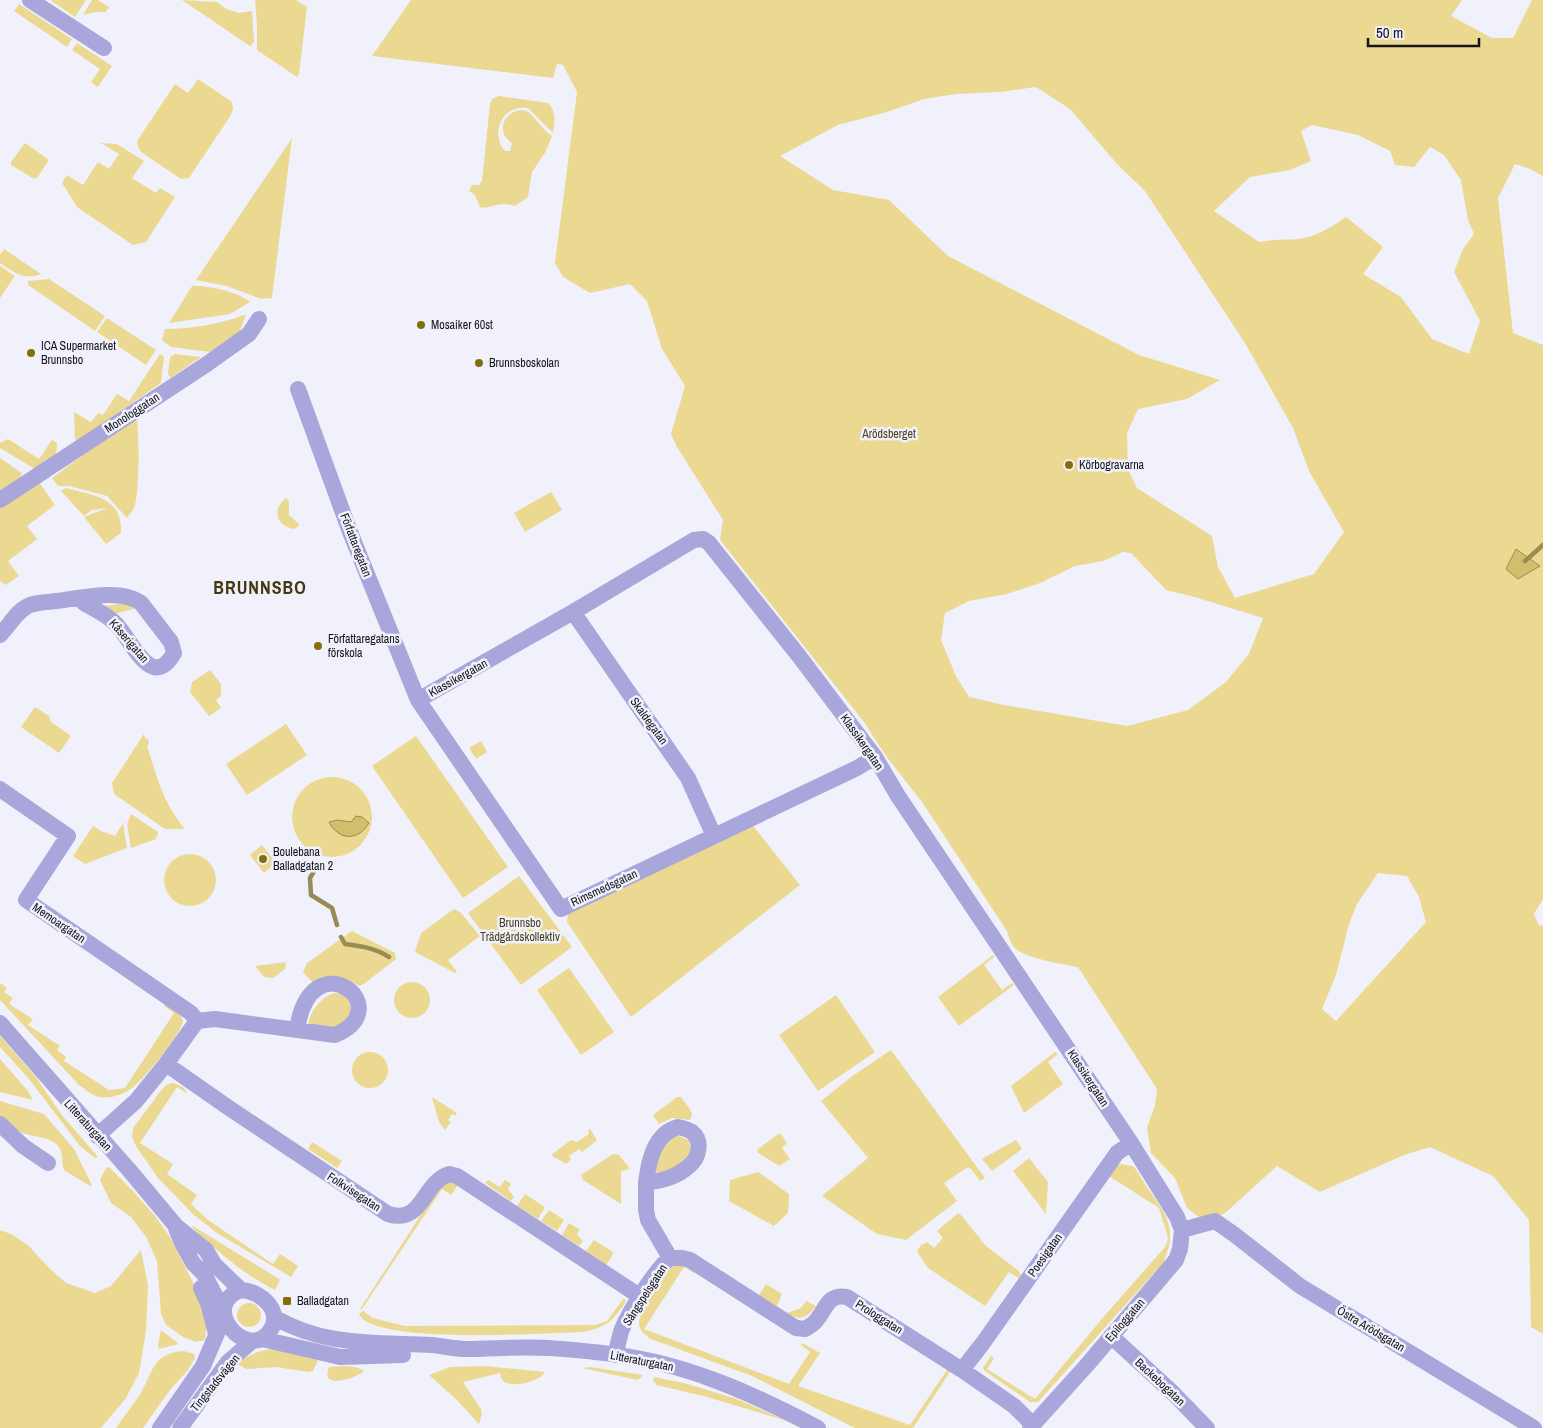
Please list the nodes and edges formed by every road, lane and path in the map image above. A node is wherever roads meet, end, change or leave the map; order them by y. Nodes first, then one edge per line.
1 (30, 0) edge
2 (104, 48) dead end
3 (259, 319) dead end
4 (298, 389) dead end
5 (0, 500) edge
6 (83, 598) junction
7 (573, 612) junction
8 (0, 635) edge
9 (418, 700) junction
10 (875, 757) junction
11 (0, 789) edge
12 (714, 836) junction
13 (197, 1021) junction
14 (0, 1024) edge
15 (297, 1030) dead end
16 (166, 1064) junction
17 (0, 1124) edge
18 (98, 1136) junction
19 (1131, 1143) junction
20 (48, 1163) dead end
21 (646, 1182) dead end
22 (176, 1226) junction
23 (1182, 1230) junction
24 (670, 1258) junction
25 (193, 1263) junction
26 (242, 1290) junction
27 (640, 1297) junction
28 (224, 1313) junction
29 (274, 1318) junction
30 (216, 1334) junction
31 (1110, 1336) junction
32 (257, 1340) junction
33 (455, 1349) junction
34 (615, 1355) junction
35 (962, 1370) junction
36 (1031, 1427) edge
37 (160, 1428) edge
38 (180, 1428) edge
39 (818, 1428) edge
40 (1207, 1428) edge
41 (1534, 1428) edge

1 - 2 street
3 - 5 street, Monologgatan
4 - 9 street, Författaregatan
6 - 6 street, Kåserigatan
6 - 8 street, Kåserigatan
7 - 9 street, Klassikergatan
7 - 10 street, Klassikergatan
7 - 12 street, Skaldegatan
9 - 12 street, Rimsmedsgatan
10 - 12 street, Rimsmedsgatan
10 - 19 street, Klassikergatan
11 - 13 street, Memoargatan
13 - 15 street
13 - 16 street
14 - 18 street, Litteraturgatan
16 - 18 street
16 - 27 street, Folkvisegatan
17 - 20 street
18 - 22 street, Litteraturgatan
19 - 23 street, Klassikergatan
19 - 35 street, Poesigatan
21 - 24 street, Sångspelsgatan
22 - 25 street, Litteraturgatan
22 - 26 street, Litteraturgatan
23 - 31 street, Epiloggatan
23 - 41 street, Östra Arödsgatan
24 - 27 street, Sångspelsgatan
24 - 35 street, Prologgatan
25 - 28 street, Litteraturgatan
25 - 30 street, Litteraturgatan
26 - 28 street
26 - 29 street, Litteraturgatan
27 - 34 street, Sångspelsgatan
28 - 30 street, Tingstadsvägen
28 - 32 street, Litteraturgatan
29 - 32 street
29 - 33 street, Litteraturgatan
30 - 37 street, Tingstadsvägen
31 - 36 street, Epiloggatan
31 - 40 street, Backebogatan
32 - 33 street, Litteraturgatan
32 - 38 street, Tingstadsvägen
33 - 34 street, Litteraturgatan
34 - 39 street, Litteraturgatan
35 - 36 street, Prologgatan

